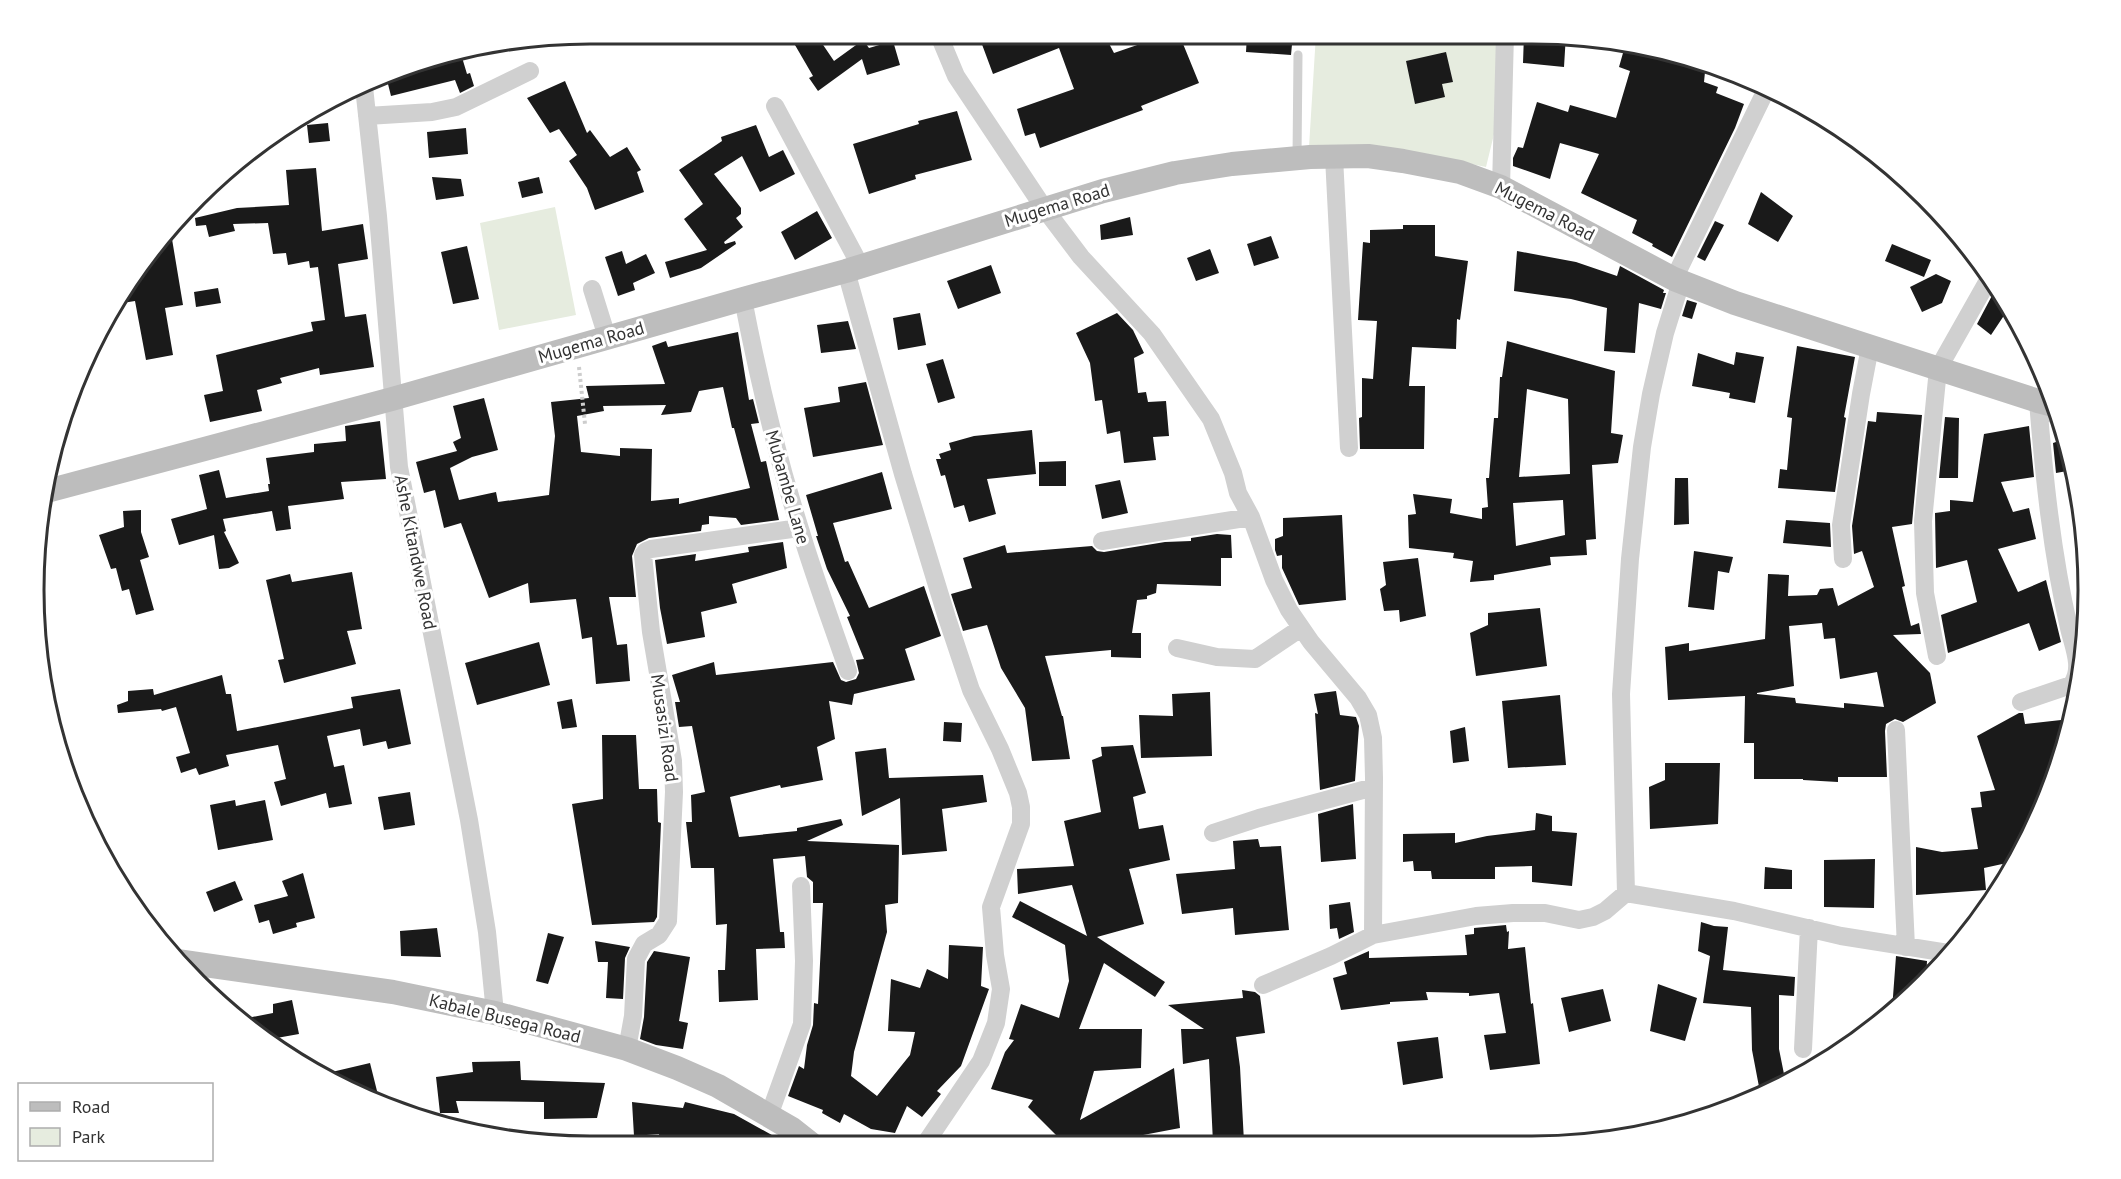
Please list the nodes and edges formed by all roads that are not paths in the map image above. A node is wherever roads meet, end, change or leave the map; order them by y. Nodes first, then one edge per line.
1 (943, 44) edge
2 (1505, 44) edge
3 (1298, 55) dead end
4 (530, 71) dead end
5 (365, 92) edge
6 (1763, 96) edge
7 (775, 106) dead end
8 (367, 116) junction
9 (1334, 157) junction
10 (1296, 159) junction
11 (1501, 187) junction
12 (1044, 208) junction
13 (854, 269) junction
14 (1678, 280) junction
15 (1985, 286) edge
16 (592, 289) dead end
17 (743, 299) junction
18 (607, 337) junction
19 (1870, 347) junction
20 (1938, 369) junction
21 (392, 399) junction
22 (2044, 403) edge
23 (2046, 406) edge
24 (1349, 448) dead end
25 (53, 490) edge
26 (1251, 518) junction
27 (799, 528) junction
28 (1102, 541) dead end
29 (1843, 559) dead end
30 (1301, 628) junction
31 (1177, 648) dead end
32 (2074, 649) edge
33 (1937, 657) dead end
34 (848, 671) dead end
35 (2069, 686) edge
36 (2021, 702) dead end
37 (1896, 730) dead end
38 (1374, 787) junction
39 (1213, 833) dead end
40 (801, 886) dead end
41 (1626, 892) junction
42 (1809, 928) junction
43 (1373, 935) junction
44 (1906, 947) junction
45 (1940, 952) edge
46 (192, 964) edge
47 (1263, 985) dead end
48 (495, 1013) junction
49 (627, 1049) junction
50 (1803, 1049) dead end
51 (769, 1116) junction
52 (796, 1136) edge
53 (930, 1136) edge

1 - 12 street
2 - 11 street
3 - 10 lane
4 - 8 street
5 - 8 street, Ashe Kitandwe Road
6 - 14 street
7 - 13 street
8 - 21 street, Ashe Kitandwe Road
9 - 10 street, Mugema Road
9 - 11 street, Mugema Road
9 - 24 street
10 - 12 street, Mugema Road
11 - 14 street, Mugema Road
12 - 13 street, Mugema Road
12 - 26 street
13 - 17 street, Mugema Road
13 - 53 street
14 - 19 street, Mugema Road
14 - 41 street
15 - 20 street
16 - 18 street
17 - 18 street, Mugema Road
17 - 27 street, Mubambe Lane
18 - 21 street, Mugema Road
19 - 20 street, Mugema Road
19 - 29 street
20 - 22 street, Mugema Road
20 - 33 street
21 - 25 street, Mugema Road
21 - 48 street, Ashe Kitandwe Road
23 - 32 street
26 - 28 street
26 - 30 street
27 - 34 street, Mubambe Lane
27 - 49 street, Musasizi Road
30 - 31 street
30 - 38 street
35 - 36 street
37 - 44 street
38 - 39 street
38 - 43 street
40 - 51 street
41 - 42 street
41 - 43 street
42 - 44 street
42 - 50 street
43 - 47 street
44 - 45 street
46 - 48 street, Kabale Busega Road
48 - 49 street, Kabale Busega Road
49 - 51 street, Kabale Busega Road
51 - 52 street, Kabale Busega Road

